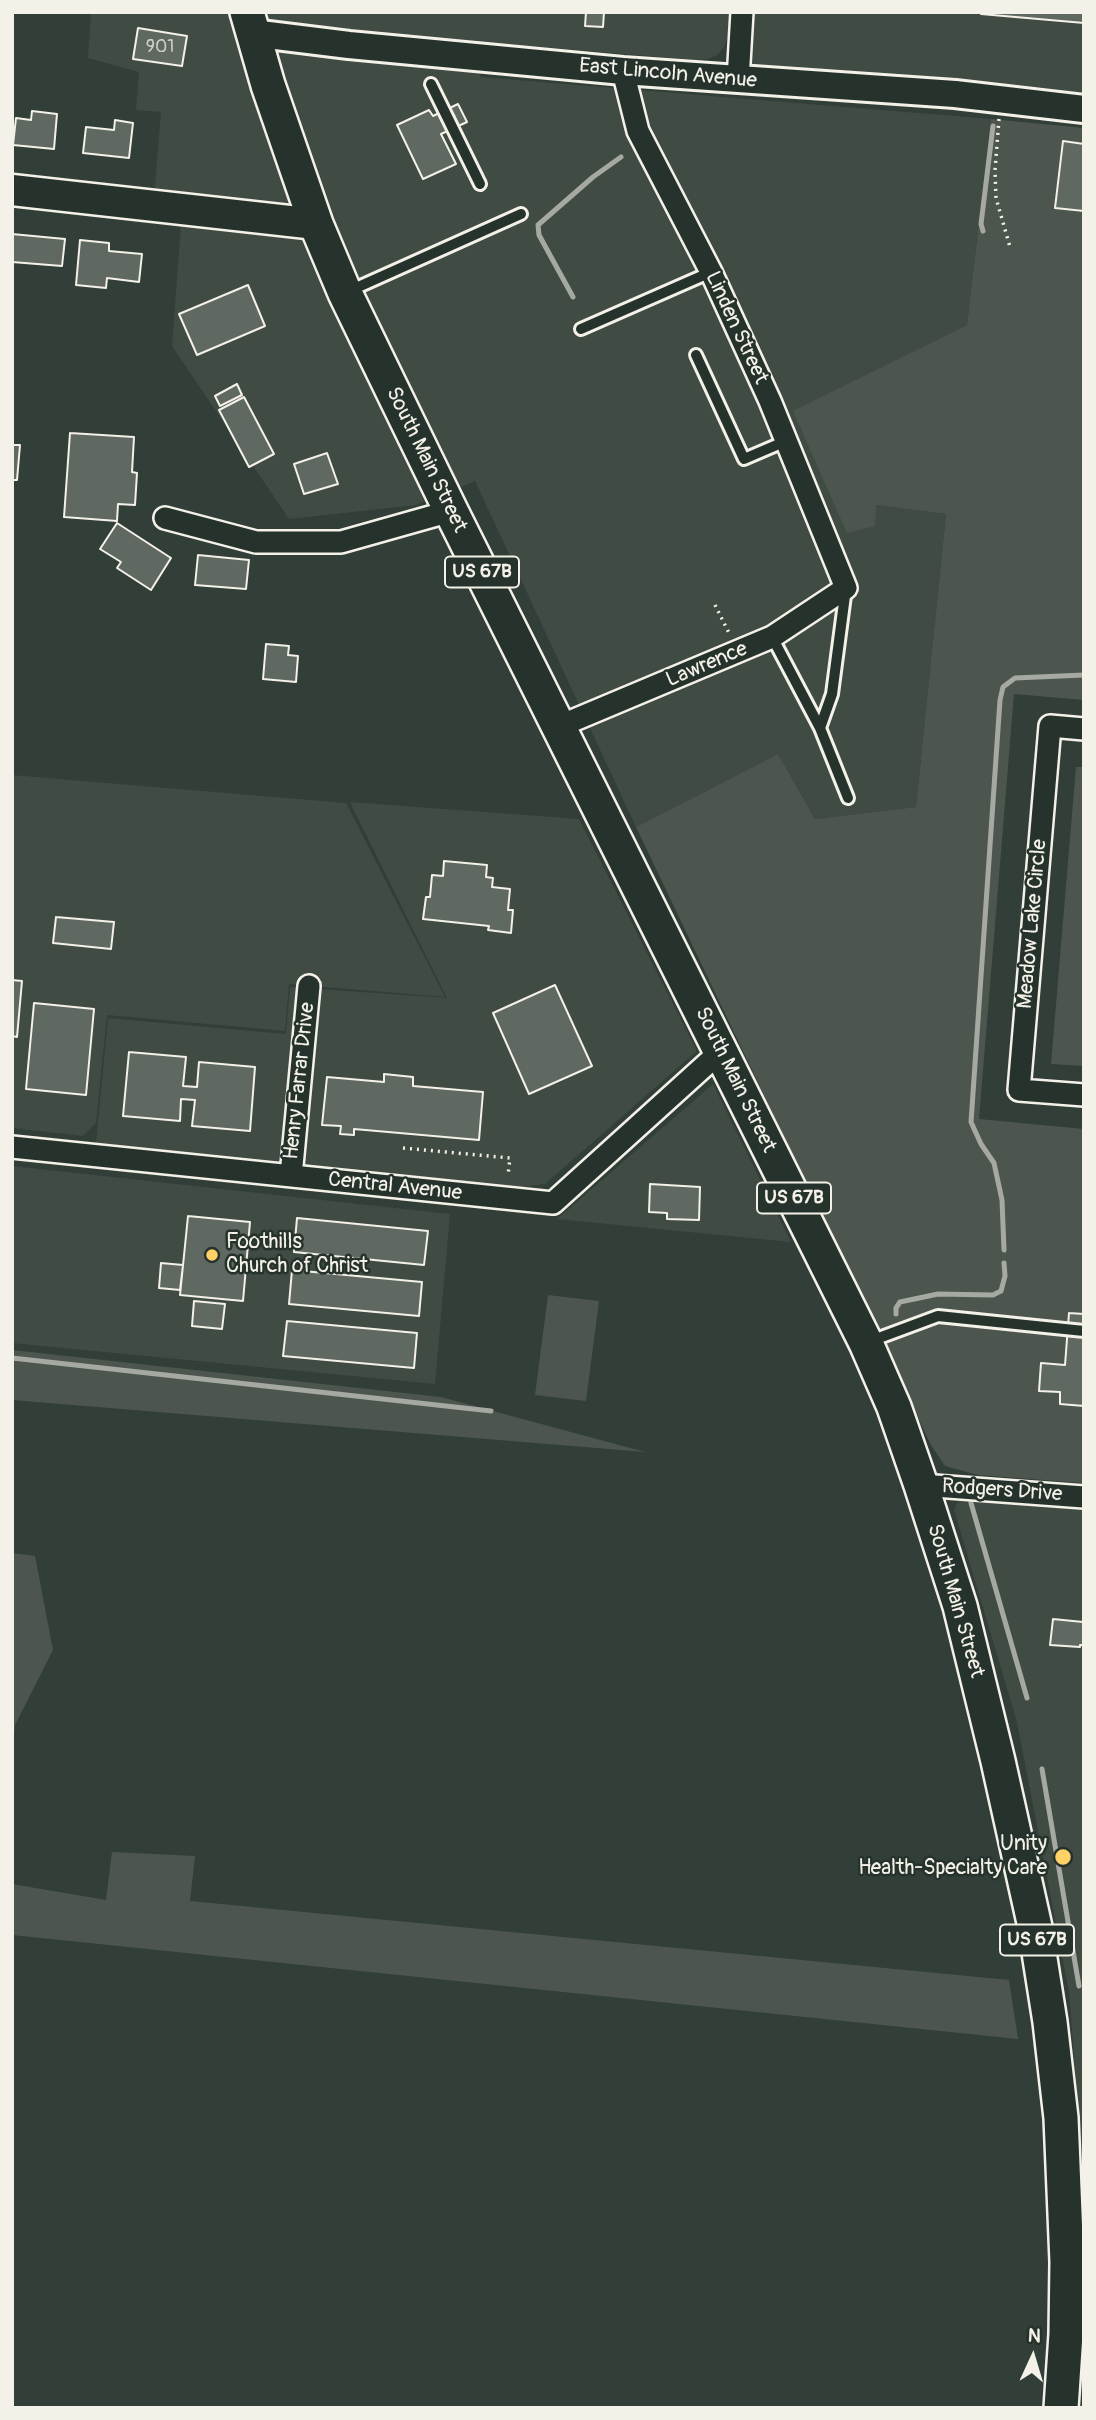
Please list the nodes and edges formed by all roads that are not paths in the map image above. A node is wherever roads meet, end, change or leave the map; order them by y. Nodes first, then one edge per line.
1 (742, 12) edge
2 (250, 23) edge
3 (623, 71) junction
4 (737, 80) junction
5 (431, 84) dead end
6 (1084, 109) edge
7 (480, 184) dead end
8 (12, 190) edge
9 (521, 214) dead end
10 (316, 225) junction
11 (711, 272) junction
12 (345, 293) junction
13 (581, 329) dead end
14 (695, 355) dead end
15 (786, 441) junction
16 (451, 511) junction
17 (165, 517) dead end
18 (846, 589) junction
19 (772, 638) junction
20 (560, 726) junction
21 (820, 728) junction
22 (1084, 729) edge
23 (848, 798) dead end
24 (309, 986) dead end
25 (721, 1051) junction
26 (1084, 1095) edge
27 (12, 1147) edge
28 (291, 1176) junction
29 (1084, 1331) edge
30 (866, 1343) junction
31 (921, 1485) junction
32 (1084, 1497) edge
33 (1061, 2408) edge

1 - 4 street
2 - 3 street, East Lincoln Avenue
2 - 10 main road, South Main Street / US 67B
3 - 4 street, East Lincoln Avenue
3 - 11 street, Linden Street
4 - 6 street, East Lincoln Avenue
5 - 7 lane
8 - 10 main road
9 - 12 lane
10 - 12 main road, South Main Street / US 67B
11 - 13 lane
11 - 15 street, Linden Street
12 - 16 main road, South Main Street / US 67B
14 - 15 lane
15 - 18 street, Linden Street
16 - 17 street
16 - 20 main road, South Main Street / US 67B
18 - 19 street, Lawrence
18 - 21 lane
19 - 20 street, Lawrence
19 - 21 lane
20 - 25 main road, South Main Street / US 67B
21 - 23 lane
22 - 26 street, Meadow Lake Circle
24 - 28 street, Henry Farrar Drive
25 - 28 street, Central Avenue
25 - 30 main road, South Main Street / US 67B
27 - 28 street, Central Avenue
29 - 30 lane
30 - 31 main road, South Main Street / US 67B
31 - 32 street, Rodgers Drive
31 - 33 main road, South Main Street / US 67B

